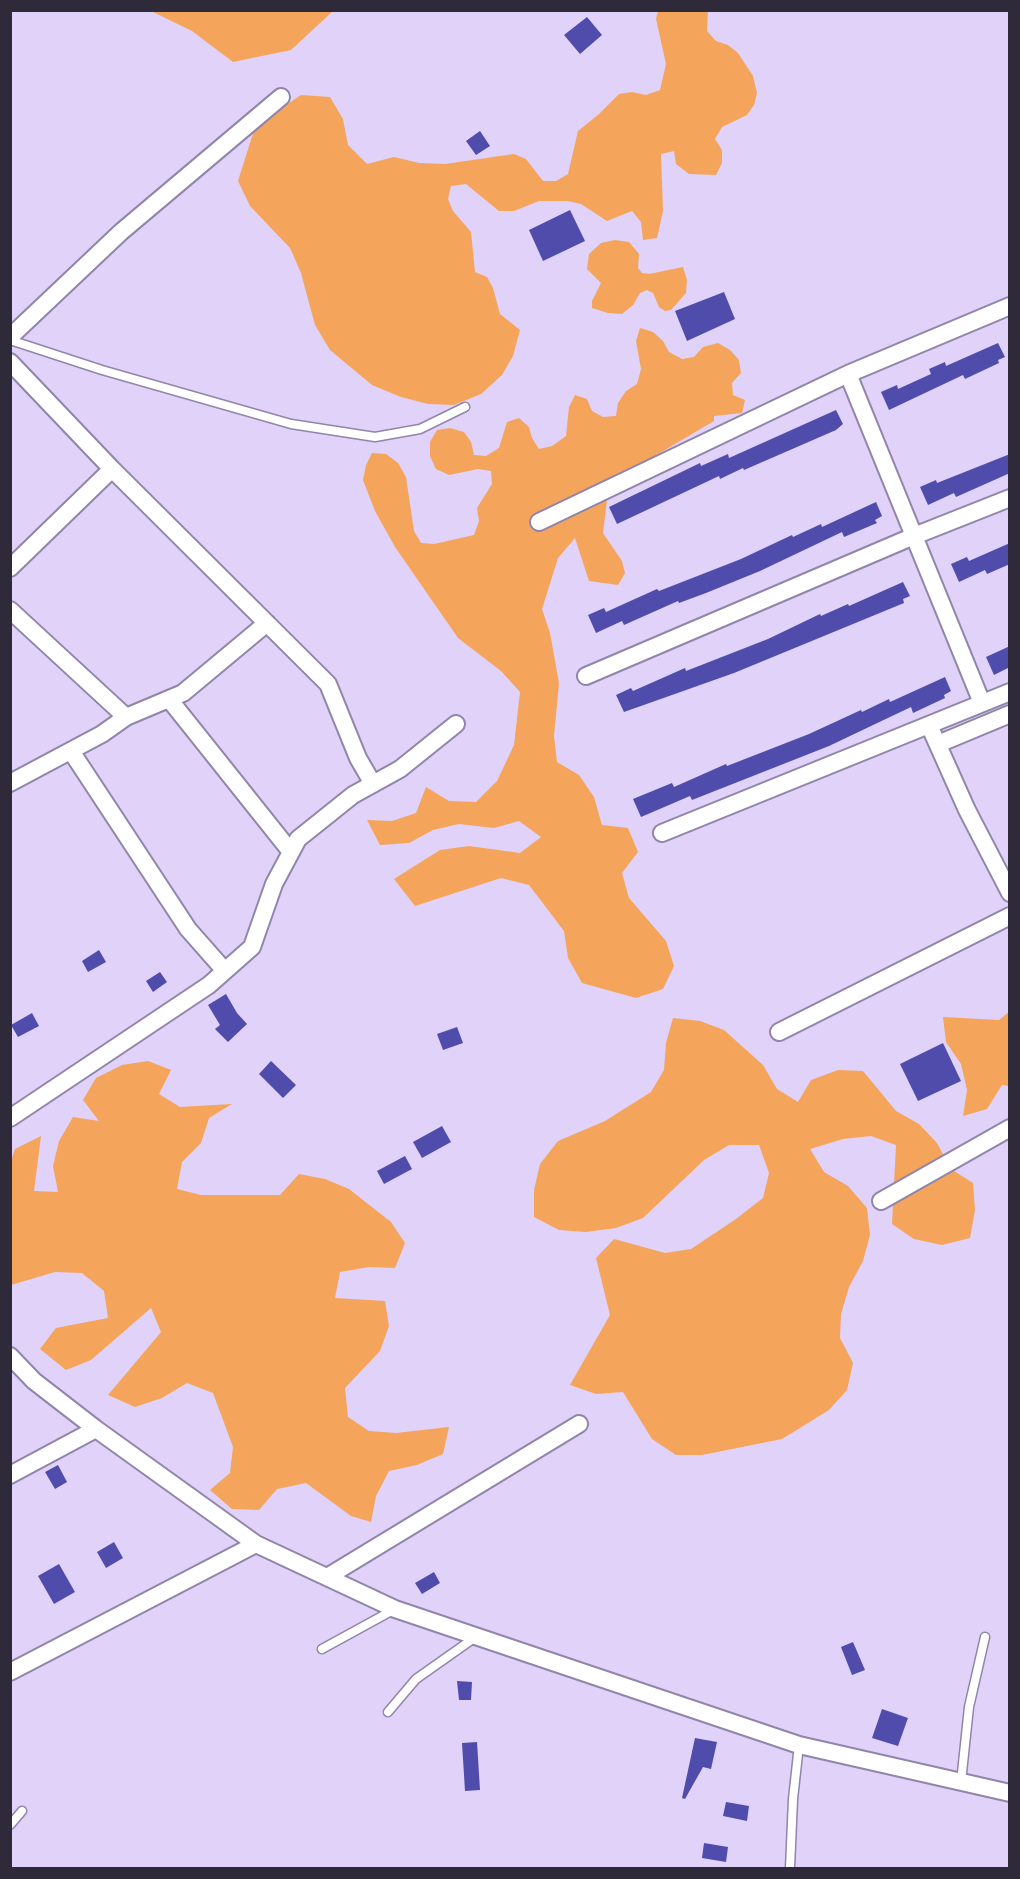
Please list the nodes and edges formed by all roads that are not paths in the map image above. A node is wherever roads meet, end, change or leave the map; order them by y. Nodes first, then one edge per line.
1 (281, 97) dead end
2 (1010, 306) edge
3 (10, 338) edge
4 (10, 362) edge
5 (848, 374) junction
6 (465, 407) dead end
7 (111, 469) junction
8 (1010, 498) edge
9 (539, 522) dead end
10 (914, 536) junction
11 (10, 568) edge
12 (10, 610) edge
13 (267, 623) junction
14 (586, 676) dead end
15 (1010, 692) edge
16 (169, 699) junction
17 (982, 703) junction
18 (1010, 714) edge
19 (126, 717) junction
20 (456, 724) dead end
21 (930, 724) junction
22 (938, 744) junction
23 (71, 751) junction
24 (10, 783) edge
25 (373, 784) junction
26 (662, 833) dead end
27 (291, 852) junction
28 (1010, 893) edge
29 (1010, 916) edge
30 (225, 971) junction
31 (779, 1032) dead end
32 (12, 1113) edge
33 (1010, 1128) edge
34 (881, 1201) dead end
35 (10, 1356) edge
36 (579, 1424) dead end
37 (96, 1429) junction
38 (10, 1474) edge
39 (256, 1544) junction
40 (327, 1577) junction
41 (395, 1609) junction
42 (477, 1635) junction
43 (985, 1637) dead end
44 (322, 1649) dead end
45 (10, 1672) edge
46 (388, 1712) dead end
47 (799, 1745) junction
48 (961, 1782) junction
49 (1010, 1793) edge
50 (22, 1811) dead end
51 (10, 1825) edge
52 (790, 1869) edge

1 - 3 street
2 - 5 street
3 - 6 lane
4 - 7 street
5 - 9 street
5 - 10 street
7 - 11 street
7 - 13 street
8 - 10 street
10 - 14 street
10 - 17 street
12 - 19 street
13 - 16 street
13 - 25 street
15 - 17 street
16 - 19 street
16 - 27 street
17 - 21 street
18 - 22 street
19 - 23 street
20 - 25 street
21 - 22 street
21 - 26 street
22 - 28 street
23 - 24 street
23 - 30 street
25 - 27 street
27 - 30 street
29 - 31 street
30 - 32 street
33 - 34 street
35 - 37 street
36 - 40 street
37 - 38 street
37 - 39 street
39 - 40 street
39 - 45 street
40 - 41 street
41 - 42 street
41 - 44 lane
42 - 46 lane
42 - 47 street
43 - 48 lane
47 - 48 street
47 - 52 lane
48 - 49 street
50 - 51 lane

